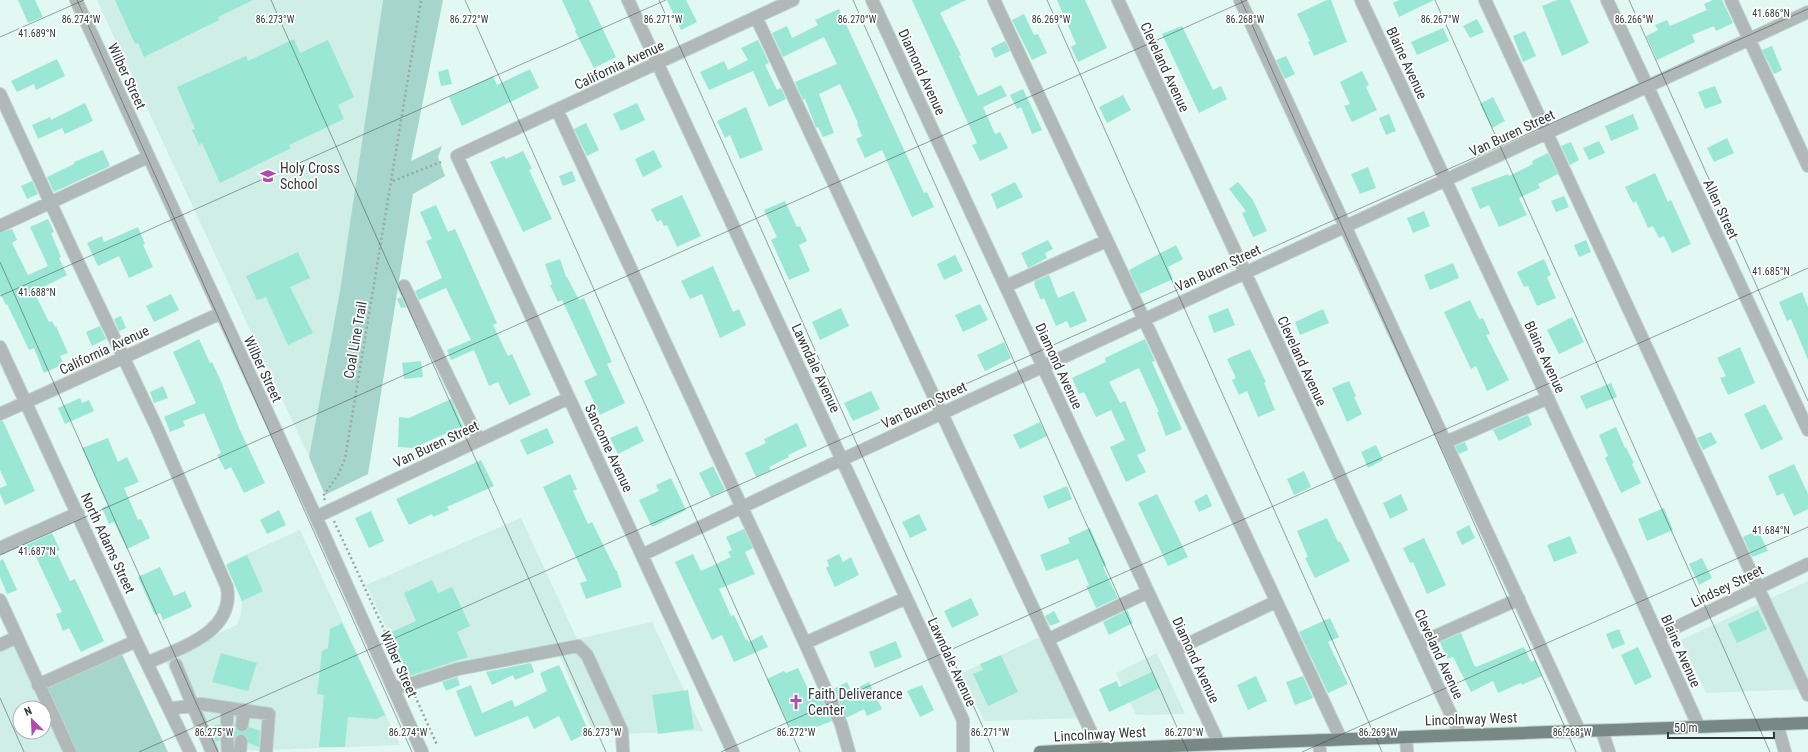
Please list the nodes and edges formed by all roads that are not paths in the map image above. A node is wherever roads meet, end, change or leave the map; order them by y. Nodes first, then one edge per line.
1 (76, 0) edge
2 (628, 0) edge
3 (793, 0) edge
4 (872, 0) edge
5 (994, 0) edge
6 (1118, 0) edge
7 (1240, 0) edge
8 (1361, 0) edge
9 (1485, 0) edge
10 (1607, 0) edge
11 (1731, 0) edge
12 (1808, 12) edge
13 (756, 17) junction
14 (1749, 40) junction
15 (657, 63) junction
16 (1648, 87) junction
17 (0, 94) edge
18 (557, 110) junction
19 (1546, 133) junction
20 (457, 156) joint
21 (148, 158) junction
22 (1808, 166) edge
23 (1446, 181) junction
24 (50, 202) junction
25 (0, 226) edge
26 (1345, 227) junction
27 (1106, 241) junction
28 (1244, 273) junction
29 (404, 286) dead end
30 (1006, 286) junction
31 (221, 313) junction
32 (1143, 320) junction
33 (0, 347) edge
34 (123, 358) junction
35 (1043, 367) junction
36 (569, 398) junction
37 (1548, 398) junction
38 (26, 403) junction
39 (0, 414) edge
40 (942, 414) junction
41 (1808, 430) edge
42 (479, 440) junction
43 (1446, 442) junction
44 (842, 460) junction
45 (742, 507) junction
46 (78, 513) junction
47 (316, 517) junction
48 (0, 548) edge
49 (642, 555) junction
50 (1808, 564) edge
51 (1758, 588) junction
52 (1148, 592) junction
53 (906, 598) junction
54 (1519, 599) junction
55 (0, 600) edge
56 (1275, 602) junction
57 (1658, 636) junction
58 (17, 637) junction
59 (1049, 639) junction
60 (136, 641) junction
61 (805, 643) junction
62 (1418, 644) junction
63 (0, 645) edge
64 (1175, 650) junction
65 (147, 663) junction
66 (176, 665) dead end
67 (38, 685) junction
68 (394, 689) junction
69 (1808, 694) edge
70 (192, 705) junction
71 (227, 708) junction
72 (169, 709) junction
73 (244, 710) junction
74 (227, 722) dead end
75 (1808, 723) edge
76 (1777, 724) junction
77 (242, 725) dead end
78 (1699, 727) junction
79 (1602, 731) junction
80 (1580, 732) junction
81 (1460, 734) junction
82 (1406, 737) junction
83 (227, 738) dead end
84 (1341, 739) junction
85 (1219, 744) junction
86 (1320, 746) edge
87 (1100, 749) junction
88 (1140, 750) edge
89 (70, 752) edge
90 (190, 752) edge
91 (212, 752) edge
92 (228, 752) edge
93 (266, 752) edge
94 (422, 752) edge
95 (623, 752) edge
96 (733, 752) edge
97 (849, 752) edge
98 (963, 752) edge
99 (1040, 752) edge
100 (1055, 752) edge
101 (1407, 752) edge
102 (1608, 752) edge
103 (1785, 752) edge

1 - 21 street, Wilber Street
2 - 15 street, Lawndale Avenue
3 - 13 street, California Avenue
4 - 30 street, Diamond Avenue
5 - 27 street
6 - 28 street, Cleveland Avenue
7 - 26 street
8 - 23 street, Blaine Avenue
9 - 19 street
10 - 16 street, Allen Street
11 - 14 street
12 - 14 street, Van Buren Street
13 - 15 street, California Avenue
13 - 40 street
14 - 16 street, Van Buren Street
14 - 22 street
15 - 18 street, California Avenue
15 - 44 street, Lawndale Avenue
16 - 19 street, Van Buren Street
16 - 41 street, Allen Street
17 - 24 street
18 - 20 street, California Avenue
18 - 45 street
19 - 23 street, Van Buren Street
19 - 51 street
20 - 36 street, Sancome Avenue
21 - 24 street
21 - 31 street, Wilber Street
23 - 26 street, Van Buren Street
23 - 37 street, Blaine Avenue
24 - 25 street
24 - 34 street
26 - 28 street, Van Buren Street
26 - 43 street
27 - 30 street
27 - 32 street
28 - 32 street, Van Buren Street
28 - 62 street, Cleveland Avenue
29 - 42 street
30 - 35 street, Diamond Avenue
31 - 34 street, California Avenue
31 - 47 street, Wilber Street
32 - 35 street, Van Buren Street
32 - 56 street
33 - 38 street, North Adams Street
34 - 38 street, California Avenue
34 - 65 street
35 - 40 street, Van Buren Street
35 - 52 street, Diamond Avenue
36 - 42 street, Van Buren Street
36 - 49 street, Sancome Avenue
37 - 43 street
37 - 57 street, Blaine Avenue
38 - 39 street, California Avenue
38 - 46 street, North Adams Street
40 - 44 street, Van Buren Street
40 - 59 street
42 - 47 street, Van Buren Street
43 - 54 street
44 - 45 street, Van Buren Street
44 - 53 street, Lawndale Avenue
45 - 49 street, Van Buren Street
45 - 61 street
46 - 48 street
46 - 60 street, North Adams Street
47 - 68 street, Wilber Street
49 - 96 street, Sancome Avenue
50 - 51 street, Lindsey Street
51 - 57 street, Lindsey Street
51 - 69 street
52 - 59 street
52 - 64 street, Diamond Avenue
53 - 61 street
53 - 98 street, Lawndale Avenue
54 - 62 street
54 - 80 street
55 - 58 street
56 - 64 street
56 - 84 street
57 - 78 street, Blaine Avenue
58 - 63 street
58 - 67 street
59 - 87 street
60 - 65 street, North Adams Street
60 - 67 street
61 - 97 street
62 - 81 street, Cleveland Avenue
64 - 85 street, Diamond Avenue
65 - 72 street, North Adams Street
66 - 70 street
67 - 89 street
68 - 94 street, Wilber Street
68 - 95 street
70 - 71 street
70 - 72 street
70 - 91 street
71 - 73 street
71 - 74 street
72 - 90 street, North Adams Street
73 - 77 street
73 - 93 street
75 - 76 main road, Lincolnway West
76 - 78 main road, Lincolnway West
76 - 103 street
78 - 79 main road, Lincolnway West
79 - 80 main road, Lincolnway West
79 - 102 street
80 - 81 main road, Lincolnway West
81 - 82 main road, Lincolnway West
82 - 84 main road, Lincolnway West
82 - 101 street
83 - 92 street
84 - 86 main road, Lincolnway West
85 - 86 main road, Lincolnway West
85 - 88 main road, Lincolnway West
87 - 88 main road, Lincolnway West
87 - 100 main road, Lincolnway West
99 - 100 main road, Lincolnway West

